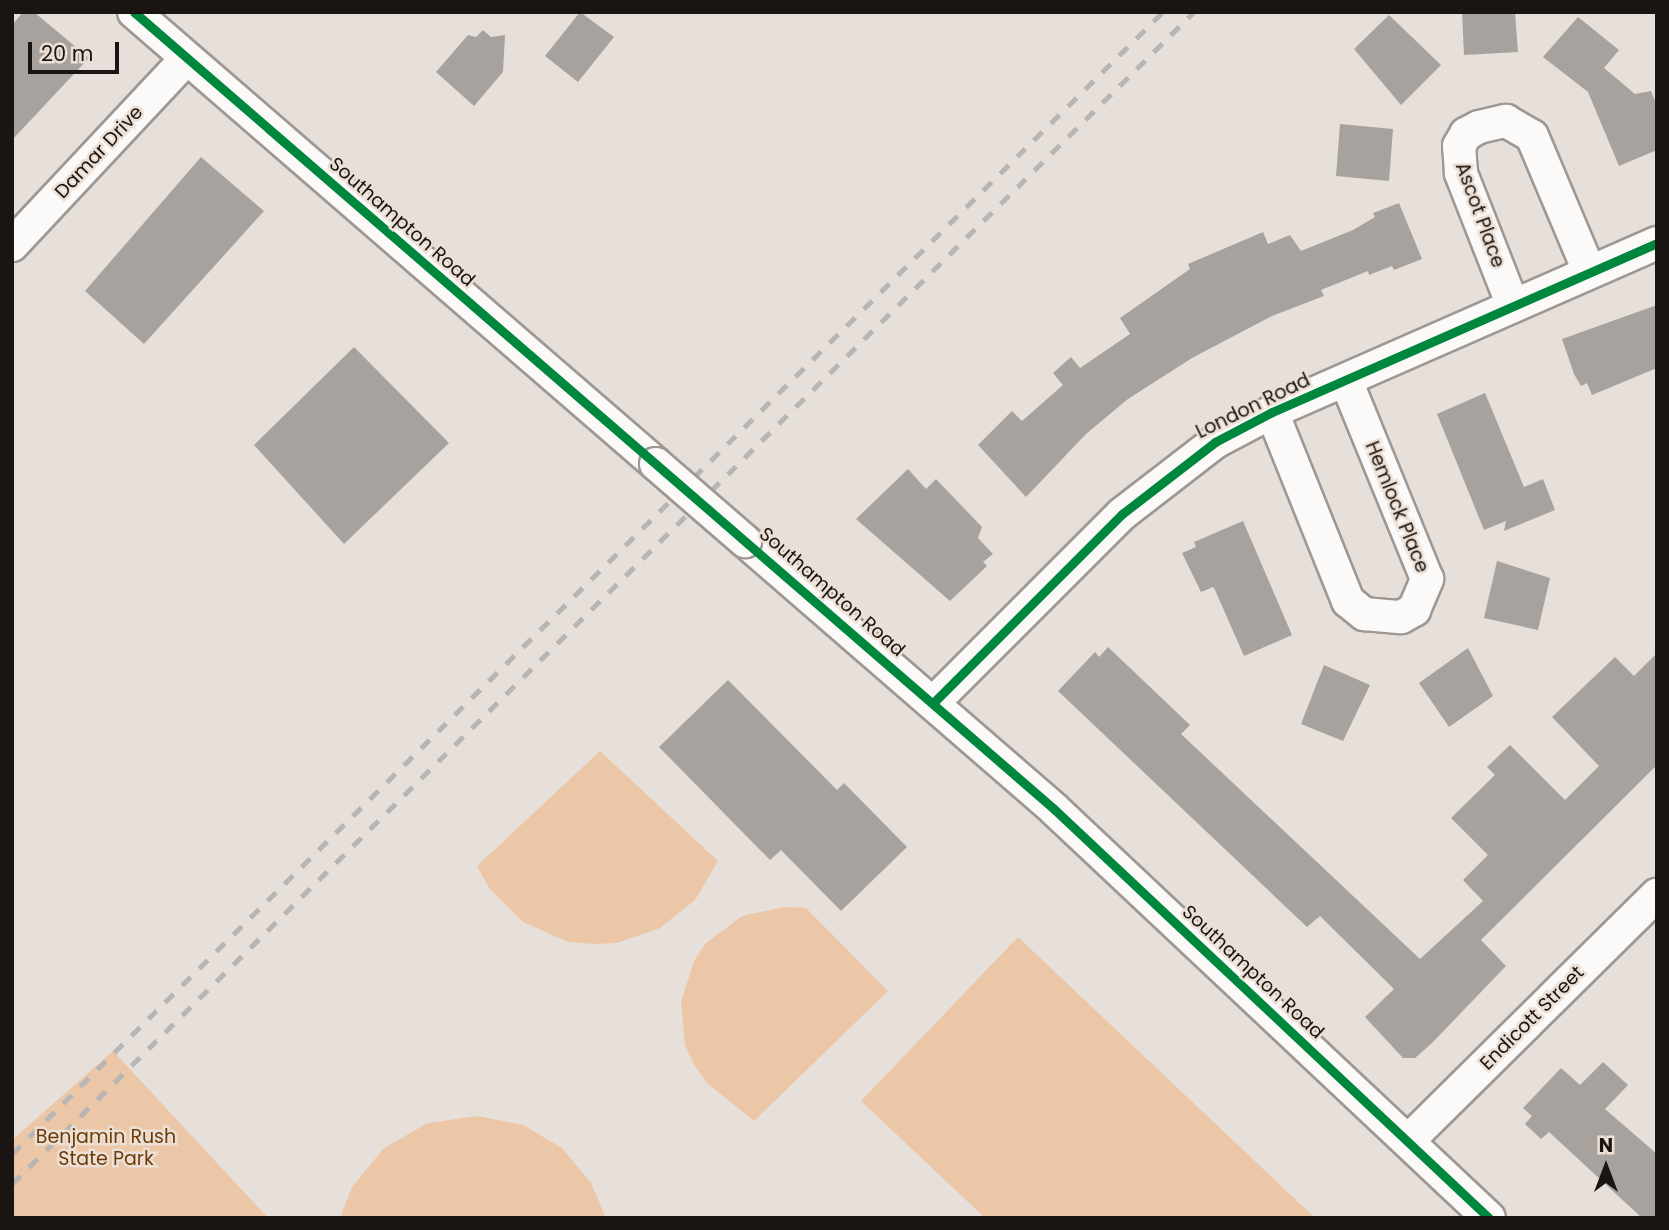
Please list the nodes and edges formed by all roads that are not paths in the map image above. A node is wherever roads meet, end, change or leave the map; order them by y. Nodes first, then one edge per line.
1 (134, 12) edge
2 (186, 59) junction
3 (1657, 243) edge
4 (12, 245) edge
5 (1589, 271) junction
6 (1513, 306) junction
7 (1346, 381) junction
8 (1272, 412) junction
9 (934, 702) junction
10 (1657, 895) edge
11 (1408, 1141) junction
12 (1489, 1218) edge

1 - 2 street, Southampton Road
2 - 4 street, Damar Drive
2 - 9 street, Southampton Road, bridge
3 - 5 street, London Road
5 - 6 street, London Road
5 - 6 street, Ascot Place
6 - 7 street, London Road
7 - 8 street, London Road
7 - 8 street, Hemlock Place
8 - 9 street, London Road
9 - 11 street, Southampton Road
10 - 11 street, Endicott Street
11 - 12 street, Southampton Road

